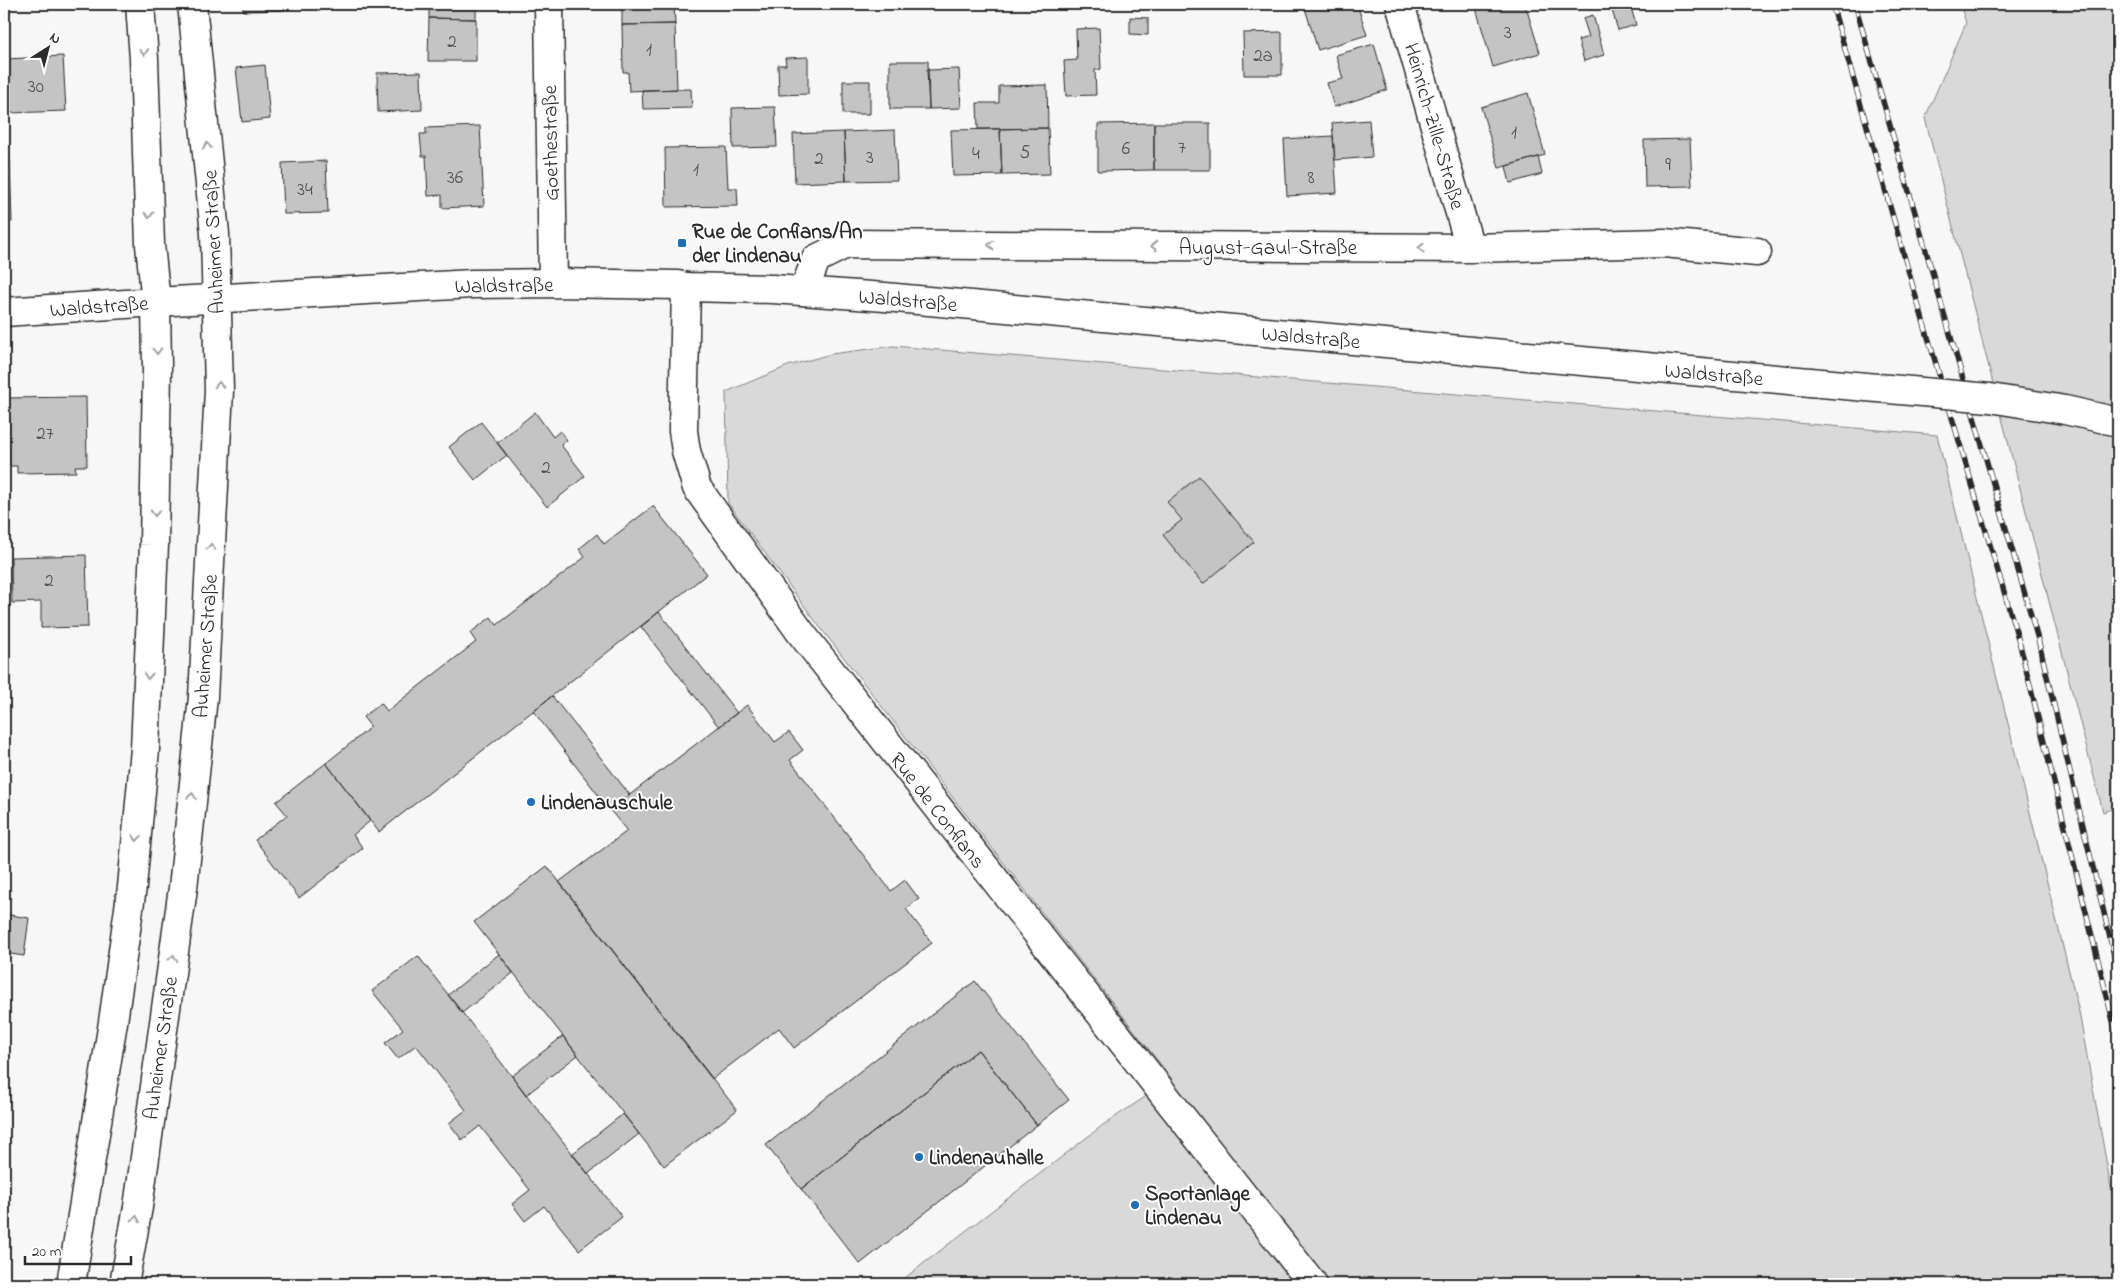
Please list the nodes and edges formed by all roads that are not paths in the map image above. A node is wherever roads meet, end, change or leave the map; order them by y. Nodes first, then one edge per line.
1 (140, 4) edge
2 (192, 4) edge
3 (549, 4) edge
4 (1400, 4) edge
5 (1470, 248) junction
6 (1757, 252) dead end
7 (553, 283) junction
8 (686, 288) junction
9 (804, 291) junction
10 (217, 299) junction
11 (156, 302) junction
12 (4, 312) edge
13 (2118, 422) edge
14 (71, 1284) edge
15 (124, 1284) edge
16 (1313, 1284) edge

1 -> 11 main road
10 -> 2 main road, Auheimer Straße
3 - 7 main road, Goethestraße
4 - 5 main road, Heinrich-Zille-Straße
5 - 6 main road, August-Gaul-Straße
5 -> 9 main road, August-Gaul-Straße
7 - 8 main road, Waldstraße
7 - 10 main road, Waldstraße
8 - 9 main road, Waldstraße
8 - 16 main road, Rue de Conflans
9 - 13 main road, Waldstraße, bridge
10 - 11 main road, Waldstraße
15 -> 10 main road, Auheimer Straße
11 - 12 main road, Waldstraße
11 -> 14 main road

